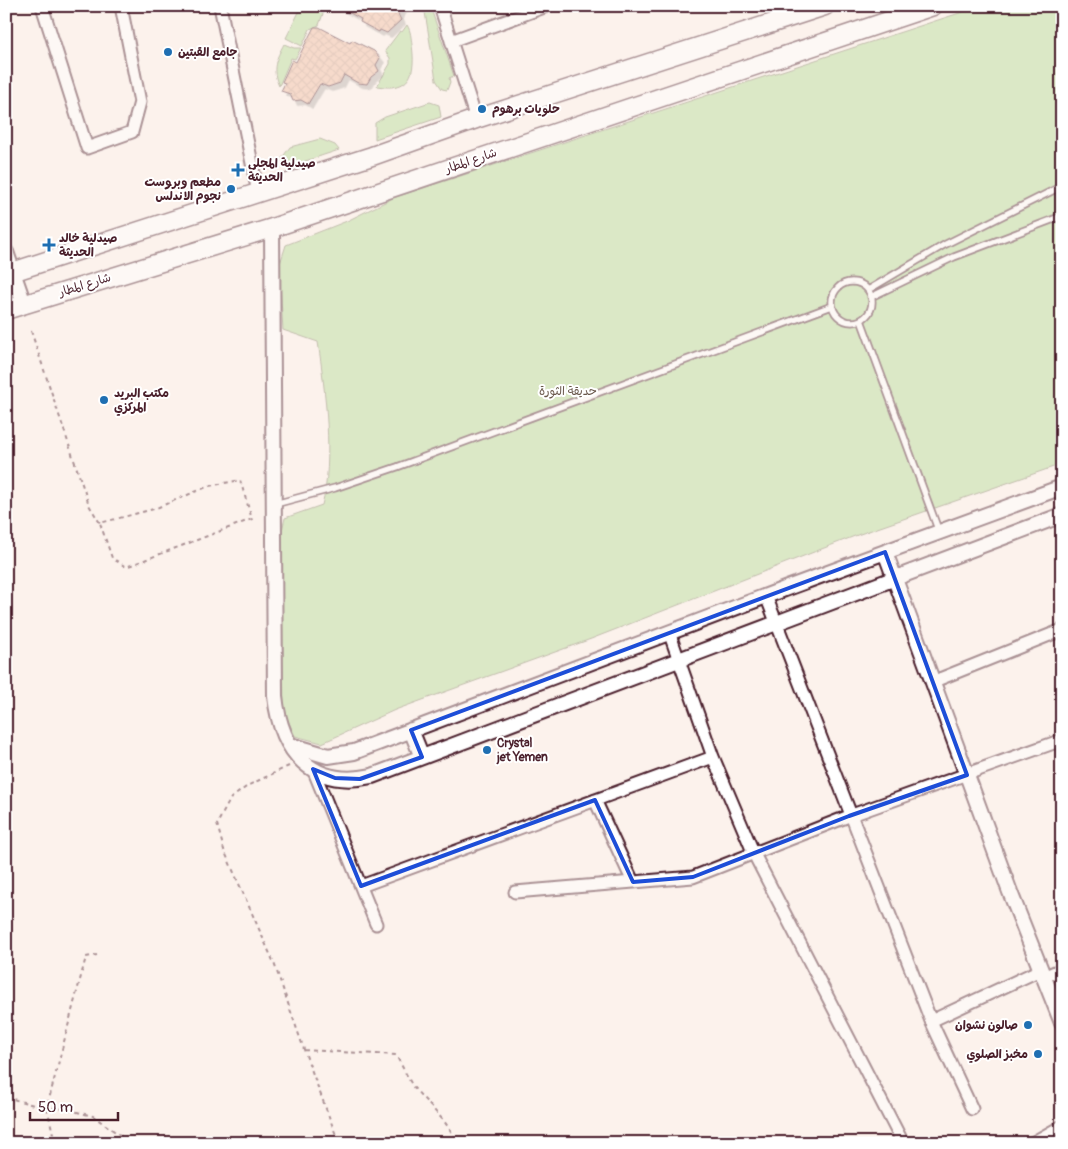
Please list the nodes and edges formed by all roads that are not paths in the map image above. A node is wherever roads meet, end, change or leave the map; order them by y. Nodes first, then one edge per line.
1 (42, 6) edge
2 (121, 6) edge
3 (220, 6) edge
4 (440, 6) edge
5 (546, 6) edge
6 (825, 6) edge
7 (933, 6) edge
8 (451, 41) junction
9 (476, 118) junction
10 (1062, 186) edge
11 (258, 193) junction
12 (1062, 216) edge
13 (272, 228) junction
14 (6, 252) edge
15 (10, 273) edge
16 (868, 290) junction
17 (871, 297) junction
18 (24, 304) junction
19 (832, 306) junction
20 (6, 310) edge
21 (861, 320) junction
22 (1062, 487) edge
23 (275, 504) junction
24 (1062, 515) edge
25 (939, 532) junction
26 (884, 552) junction
27 (894, 579) junction
28 (766, 596) junction
29 (776, 624) junction
30 (1062, 630) edge
31 (669, 632) junction
32 (679, 661) junction
33 (932, 682) junction
34 (411, 730) junction
35 (1062, 740) edge
36 (290, 745) junction
37 (328, 756) junction
38 (422, 757) junction
39 (713, 757) junction
40 (318, 771) junction
41 (967, 775) junction
42 (595, 800) junction
43 (850, 816) junction
44 (754, 854) junction
45 (633, 882) junction
46 (360, 886) junction
47 (515, 892) dead end
48 (376, 924) dead end
49 (1062, 969) edge
50 (1041, 974) junction
51 (931, 1020) junction
52 (1062, 1023) edge
53 (972, 1109) dead end
54 (1062, 1126) edge
55 (903, 1143) edge
56 (1032, 1143) edge

1 - 2 street
3 - 11 street
4 - 8 street
5 - 8 street
6 - 9 main road
7 - 13 main road, شارع المطار
8 - 9 street
9 - 11 main road
10 - 16 lane
11 - 15 main road
12 - 17 lane
13 - 18 main road, شارع المطار
13 - 23 street
14 - 15 street
15 - 18 street
16 - 17 lane
16 - 19 lane
17 - 21 lane
18 - 20 main road, شارع المطار
19 - 21 lane
19 - 23 lane
21 - 25 lane
22 - 25 street
23 - 36 street
24 - 27 street
25 - 26 street
26 - 27 street
26 - 28 street
27 - 29 street
27 - 33 street
28 - 29 street
28 - 31 street
29 - 32 street
29 - 43 street
30 - 33 street
31 - 32 street
31 - 34 street
32 - 38 street
32 - 39 street
33 - 41 street
34 - 37 street
34 - 38 street
35 - 41 street
36 - 37 street
36 - 40 street
37 - 40 street
38 - 40 street
39 - 42 street
39 - 44 street
40 - 46 street
41 - 43 street
41 - 50 street
42 - 45 street
42 - 46 street
43 - 44 street
43 - 51 street
44 - 45 street
44 - 55 street
45 - 47 street
46 - 48 street
49 - 50 street
50 - 51 street
50 - 52 street
51 - 53 street
54 - 56 street

